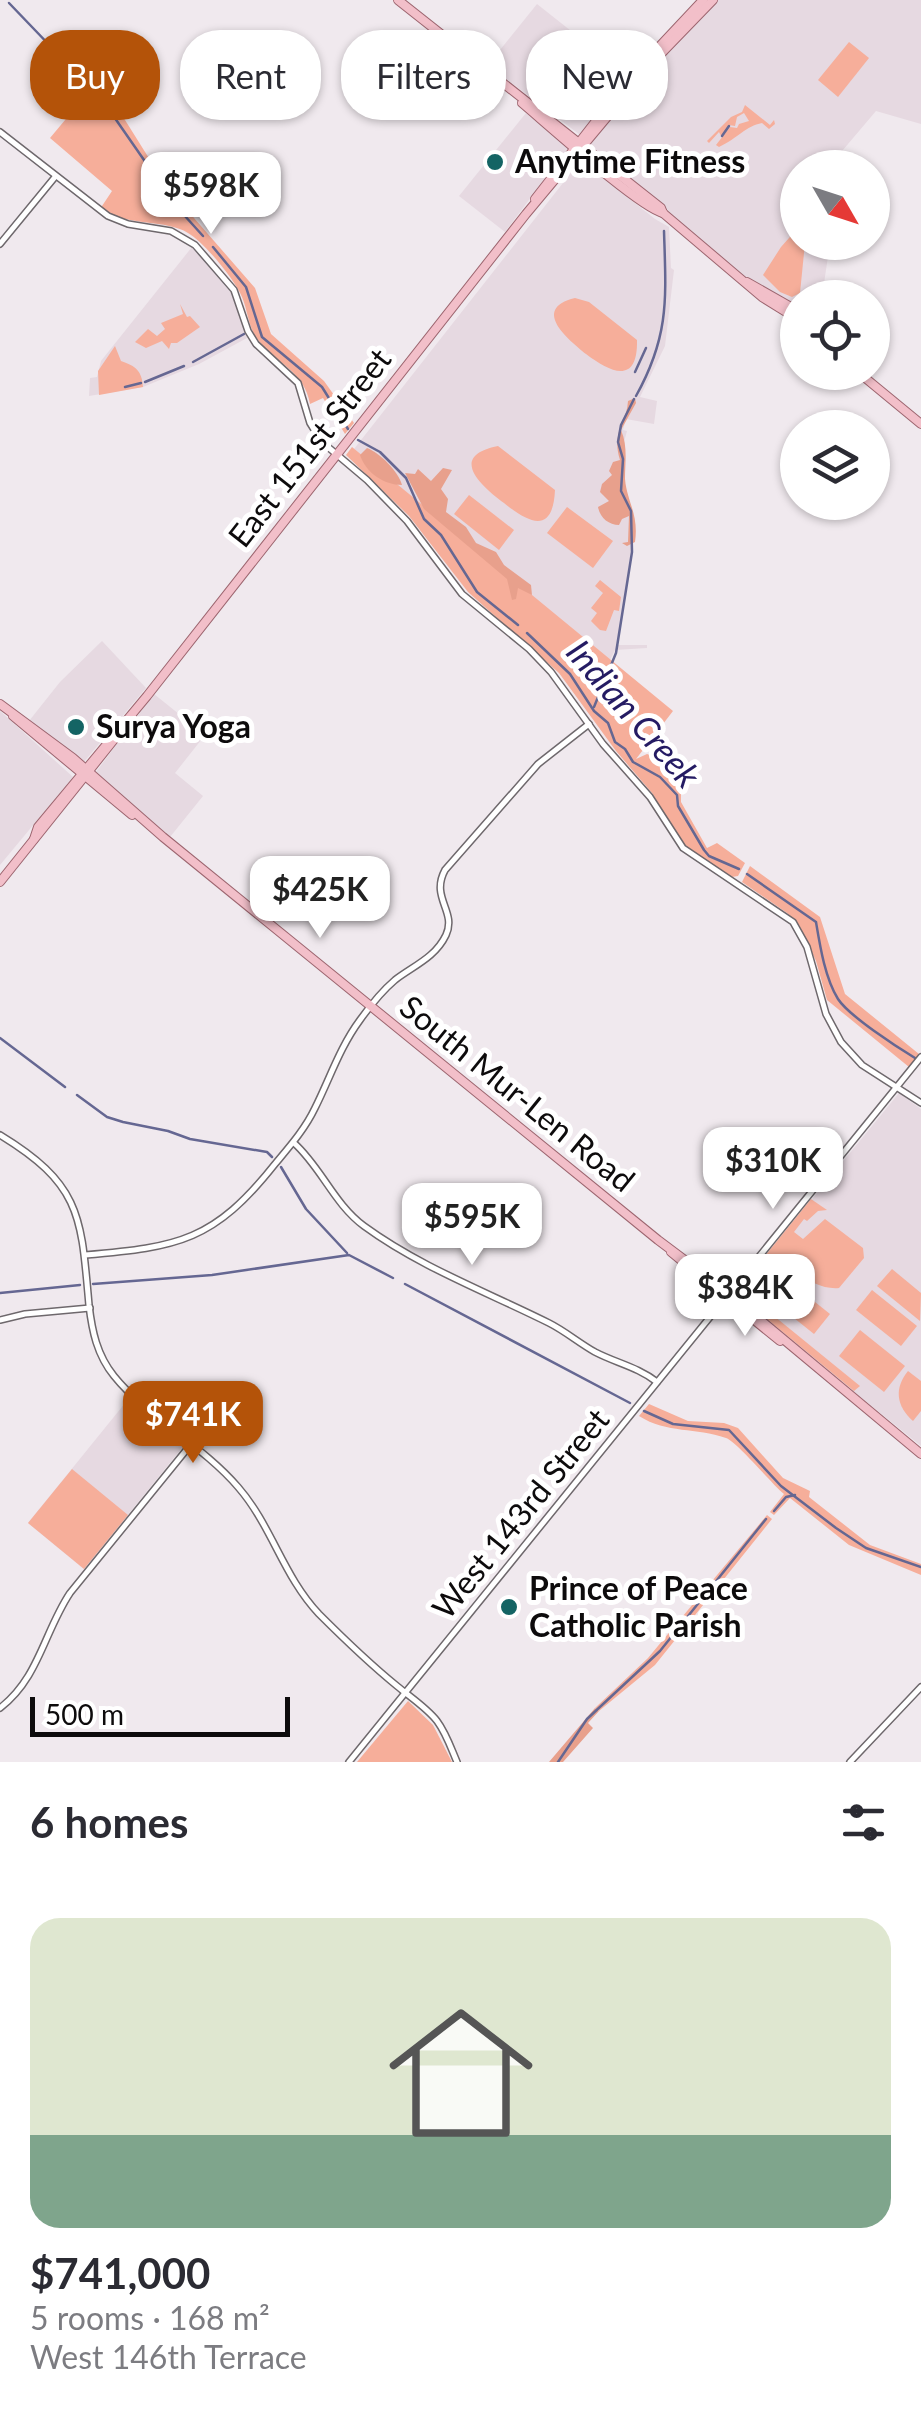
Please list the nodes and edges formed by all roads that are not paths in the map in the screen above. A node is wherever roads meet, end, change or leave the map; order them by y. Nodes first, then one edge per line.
1 (398, 0) edge
2 (702, 0) edge
3 (712, 0) edge
4 (668, 39) edge
5 (668, 42) edge
6 (601, 120) edge
7 (603, 120) edge
8 (0, 132) edge
9 (579, 146) junction
10 (56, 176) junction
11 (0, 244) edge
12 (780, 308) edge
13 (880, 390) edge
14 (921, 424) edge
15 (336, 455) junction
16 (0, 704) edge
17 (9, 711) junction
18 (589, 724) junction
19 (33, 735) junction
20 (56, 744) junction
21 (86, 773) junction
22 (0, 882) edge
23 (371, 1006) junction
24 (921, 1057) edge
25 (898, 1086) junction
26 (921, 1103) edge
27 (0, 1136) edge
28 (293, 1142) junction
29 (85, 1255) junction
30 (727, 1296) junction
31 (90, 1308) junction
32 (0, 1320) edge
33 (657, 1382) junction
34 (192, 1442) junction
35 (921, 1454) edge
36 (921, 1687) edge
37 (405, 1692) junction
38 (0, 1708) edge
39 (348, 1762) edge
40 (457, 1762) edge
41 (850, 1762) edge

1 - 9 main road
2 - 4 main road, East 151st Street
3 - 5 main road, East 151st Street
6 - 9 main road, East 151st Street
7 - 9 main road, East 151st Street
8 - 10 street
9 - 12 main road
9 - 15 main road, East 151st Street
10 - 11 street
10 - 15 street
13 - 14 main road
15 - 18 street
15 - 21 main road, East 151st Street
16 - 17 main road, South Mur-Len Road
17 - 19 main road, South Mur-Len Road
17 - 20 main road, South Mur-Len Road
18 - 23 street
18 - 25 street
19 - 20 main road
19 - 21 main road, South Mur-Len Road
20 - 21 main road, South Mur-Len Road
21 - 22 main road, East 151st Street
21 - 23 main road, South Mur-Len Road
23 - 28 street
23 - 30 main road, South Mur-Len Road
24 - 25 street, West 143rd Street
25 - 26 street
25 - 30 street, West 143rd Street
27 - 29 street
28 - 29 street
28 - 33 street
29 - 31 street
30 - 33 street, West 143rd Street
30 - 35 main road, South Mur-Len Road
31 - 32 street
31 - 34 street
33 - 37 street, West 143rd Street
34 - 37 street
34 - 38 street
36 - 41 street
37 - 39 street, West 143rd Street
37 - 40 street

